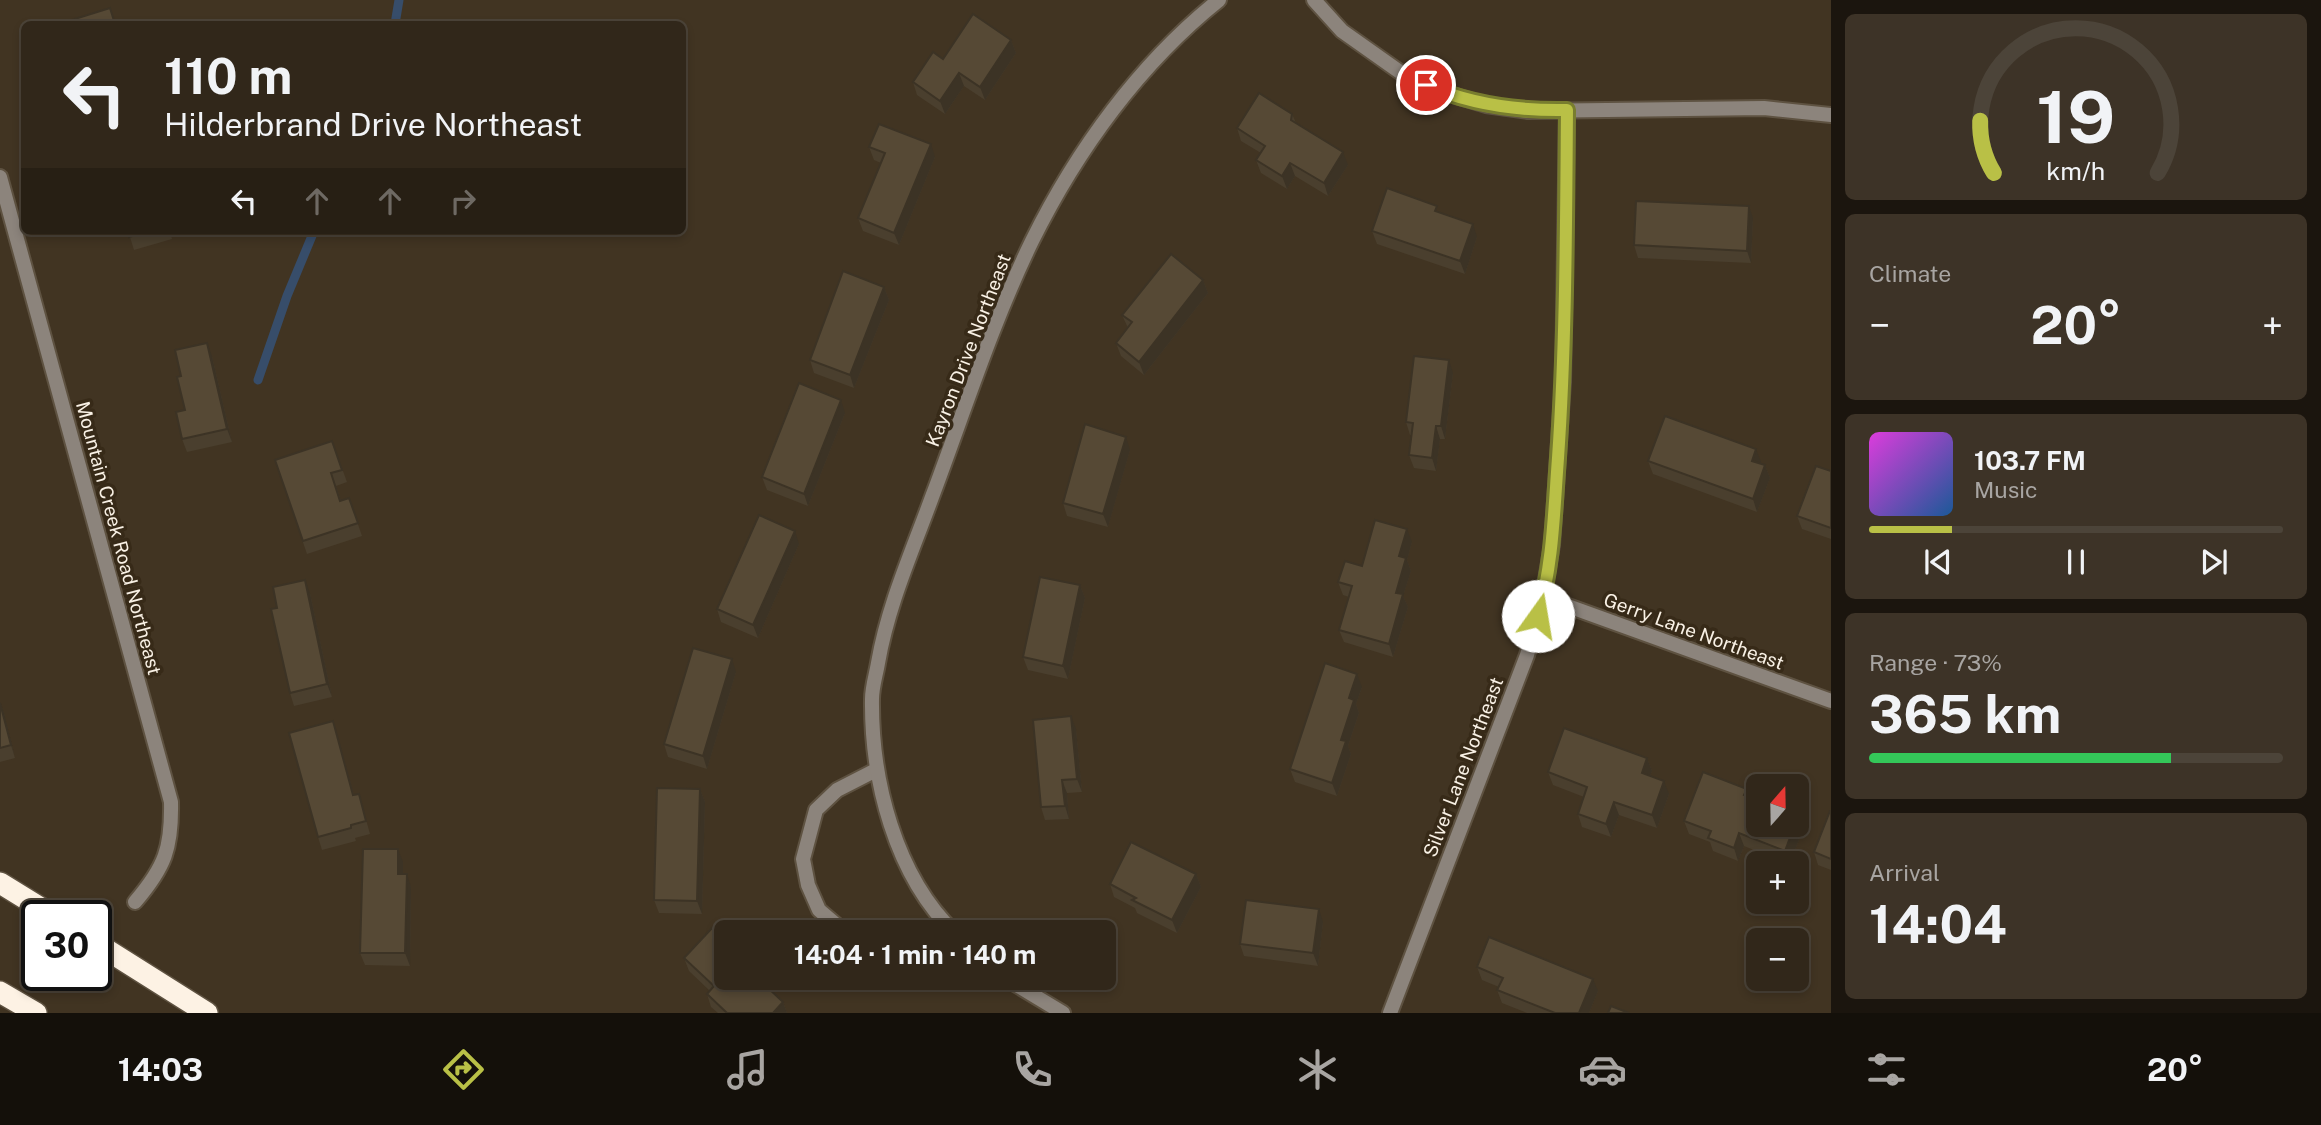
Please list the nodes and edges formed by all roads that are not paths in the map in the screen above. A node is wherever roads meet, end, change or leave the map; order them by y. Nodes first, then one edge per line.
1 (1219, 0) edge
2 (1314, 0) edge
3 (1567, 110) junction
4 (1831, 115) edge
5 (0, 177) edge
6 (1543, 597) junction
7 (1831, 701) edge
8 (876, 770) junction
9 (0, 883) edge
10 (28, 900) edge
11 (135, 902) dead end
12 (831, 920) edge
13 (944, 920) edge
14 (112, 953) edge
15 (1025, 990) edge
16 (0, 992) edge
17 (36, 1013) edge
18 (207, 1013) edge
19 (1063, 1013) edge
20 (1390, 1013) edge

1 - 8 street, Kayron Drive Northeast
2 - 3 street
3 - 4 street
3 - 6 street, Silver Lane Northeast
5 - 11 street, Mountain Creek Road Northeast
6 - 7 street, Gerry Lane Northeast
6 - 20 street, Silver Lane Northeast
8 - 12 street
8 - 13 street, Kayron Drive Northeast
9 - 10 highway
14 - 18 highway
15 - 19 street
16 - 17 highway

